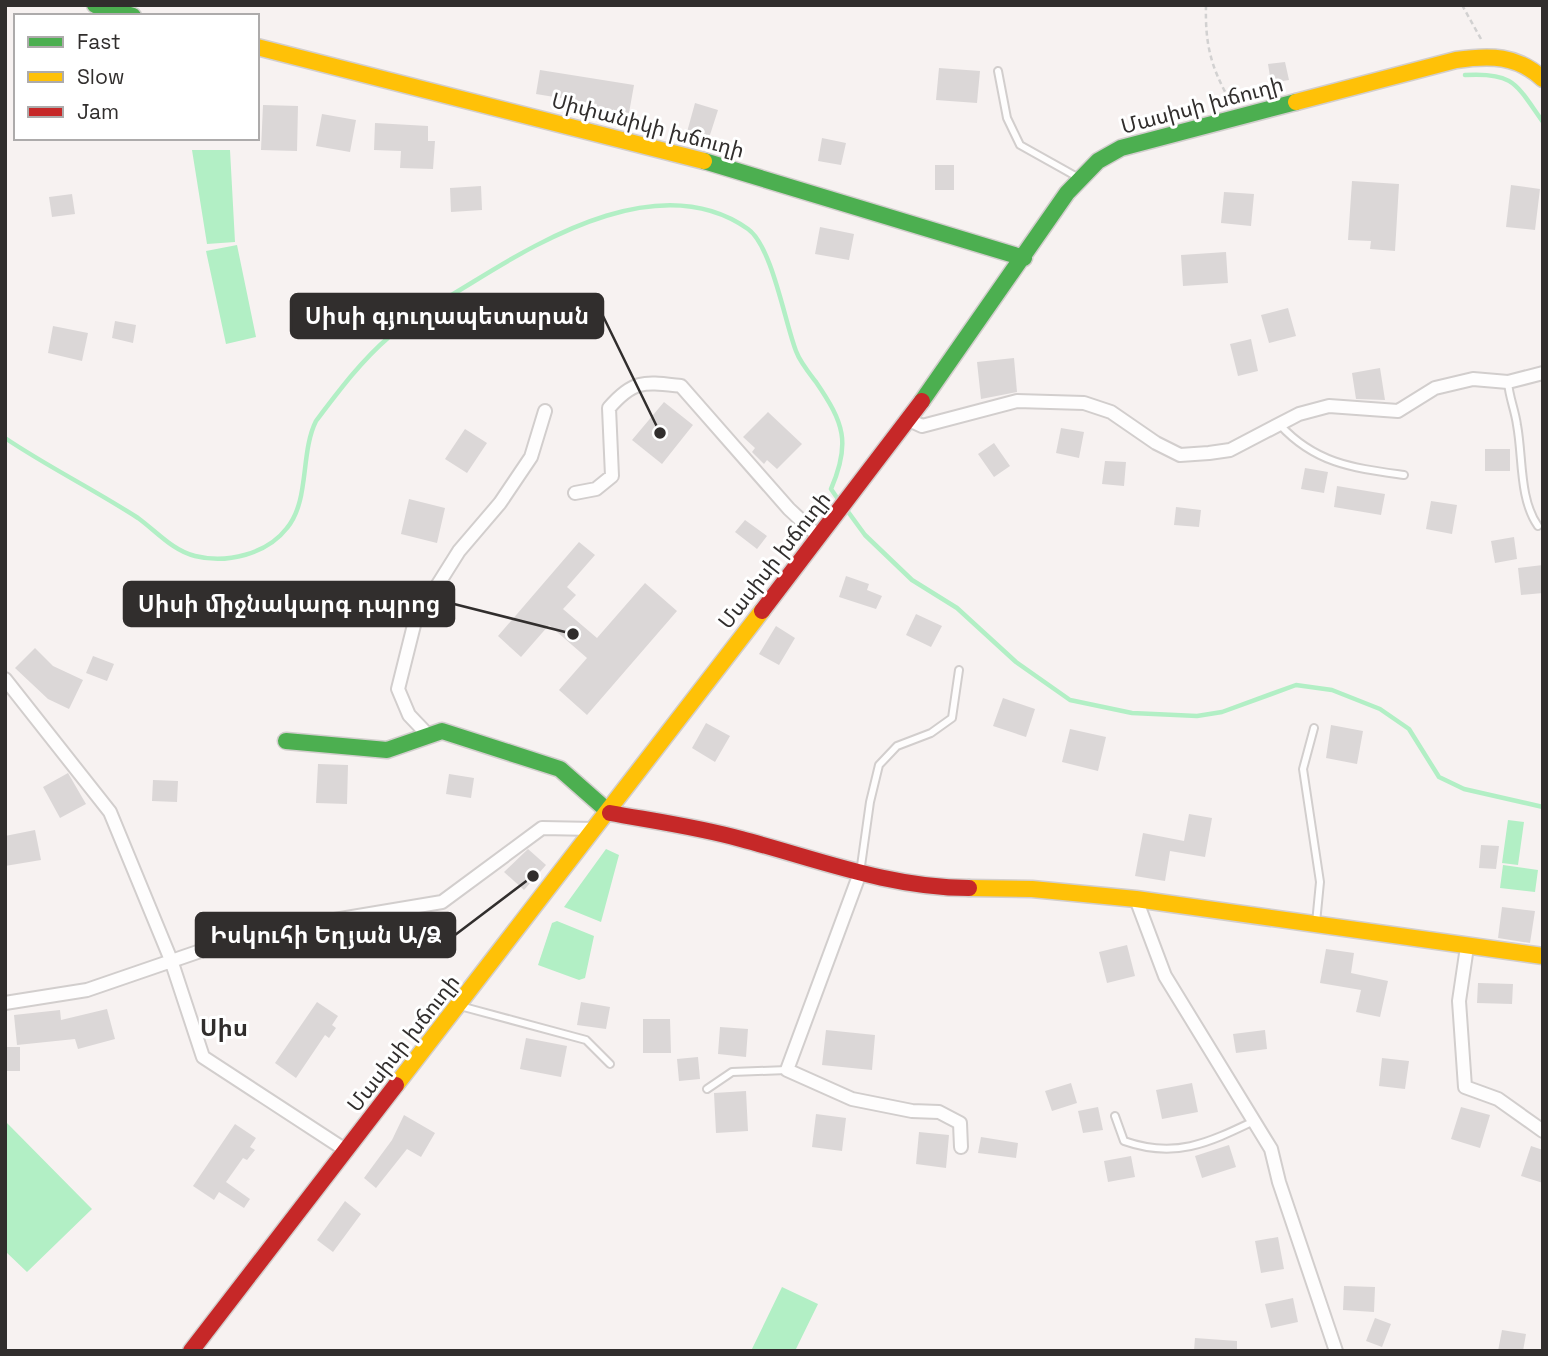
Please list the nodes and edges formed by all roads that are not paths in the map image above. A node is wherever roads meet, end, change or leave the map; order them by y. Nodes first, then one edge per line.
1 (95, 5) edge
2 (127, 14) edge
3 (259, 47) edge
4 (998, 71) dead end
5 (1543, 79) edge
6 (1080, 179) junction
7 (1024, 258) junction
8 (1543, 373) edge
9 (1508, 382) junction
10 (545, 411) dead end
11 (1280, 424) junction
12 (904, 426) junction
13 (1404, 475) dead end
14 (575, 493) dead end
15 (1538, 526) dead end
16 (818, 536) junction
17 (959, 670) dead end
18 (5, 679) edge
19 (1314, 728) dead end
20 (429, 736) junction
21 (286, 741) dead end
22 (607, 812) junction
23 (595, 829) junction
24 (860, 873) junction
25 (1136, 899) junction
26 (1315, 925) junction
27 (1467, 947) junction
28 (1543, 956) edge
29 (171, 960) junction
30 (5, 1003) edge
31 (458, 1006) junction
32 (610, 1064) dead end
33 (788, 1070) junction
34 (707, 1089) dead end
35 (1115, 1116) dead end
36 (1254, 1121) junction
37 (1543, 1131) edge
38 (961, 1147) dead end
39 (347, 1151) junction
40 (191, 1351) edge
41 (1336, 1351) edge

1 - 2 main road
3 - 7 main road, Սիփանիկի խճուղի
4 - 6 lane
5 - 6 main road, Մասիսի խճուղի
6 - 7 main road, Մասիսի խճուղի
7 - 12 main road, Մասիսի խճուղի
8 - 9 street
9 - 11 street
9 - 15 lane
10 - 20 street
11 - 12 street
11 - 13 lane
12 - 16 main road, Մասիսի խճուղի
14 - 16 street
16 - 22 main road, Մասիսի խճուղի
17 - 24 lane
18 - 29 street
19 - 26 lane
20 - 21 main road
20 - 22 main road
22 - 23 main road, Մասիսի խճուղի
22 - 24 main road
23 - 29 street
23 - 31 main road, Մասիսի խճուղի
24 - 25 main road
24 - 33 street
25 - 26 main road
25 - 36 street
26 - 27 main road
27 - 28 main road
27 - 37 street
29 - 30 street
29 - 39 street
31 - 32 lane
31 - 39 main road, Մասիսի խճուղի
33 - 34 lane
33 - 38 street
35 - 36 lane
36 - 41 street
39 - 40 main road, Մասիսի խճուղի

